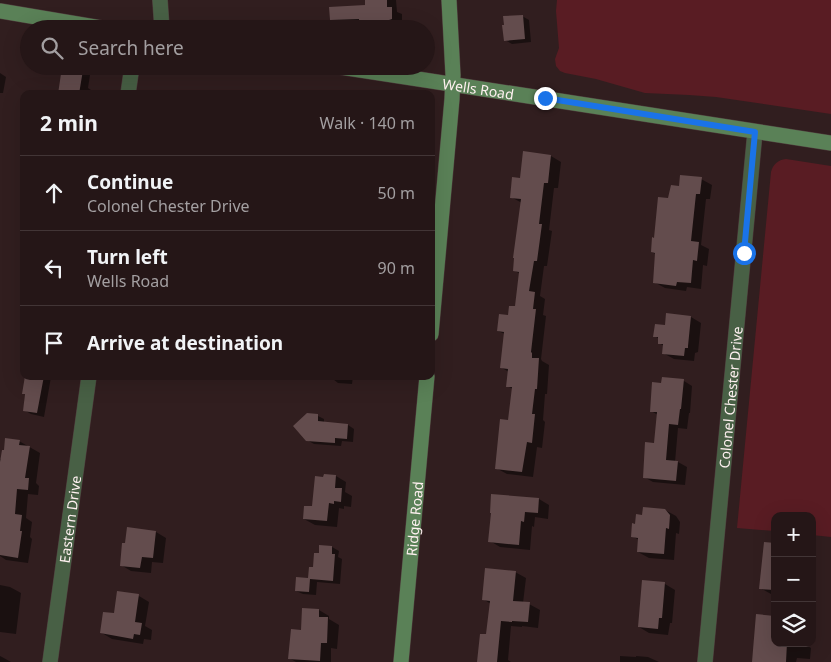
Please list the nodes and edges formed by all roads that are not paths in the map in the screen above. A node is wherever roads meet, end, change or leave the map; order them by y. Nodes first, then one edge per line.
1 (160, 0) edge
2 (448, 0) edge
3 (0, 11) edge
4 (54, 20) edge
5 (161, 20) edge
6 (131, 75) edge
7 (394, 75) edge
8 (453, 84) junction
9 (129, 90) edge
10 (755, 132) junction
11 (831, 143) edge
12 (435, 289) edge
13 (88, 380) edge
14 (427, 380) edge
15 (50, 662) edge
16 (401, 662) edge
17 (705, 662) edge

1 - 5 street
2 - 8 street
3 - 4 street
6 - 9 street
7 - 8 street, Wells Road
8 - 10 street, Wells Road
8 - 12 street
10 - 11 street, Wells Road
10 - 17 street, Colonel Chester Drive
13 - 15 street, Eastern Drive
14 - 16 street, Ridge Road

